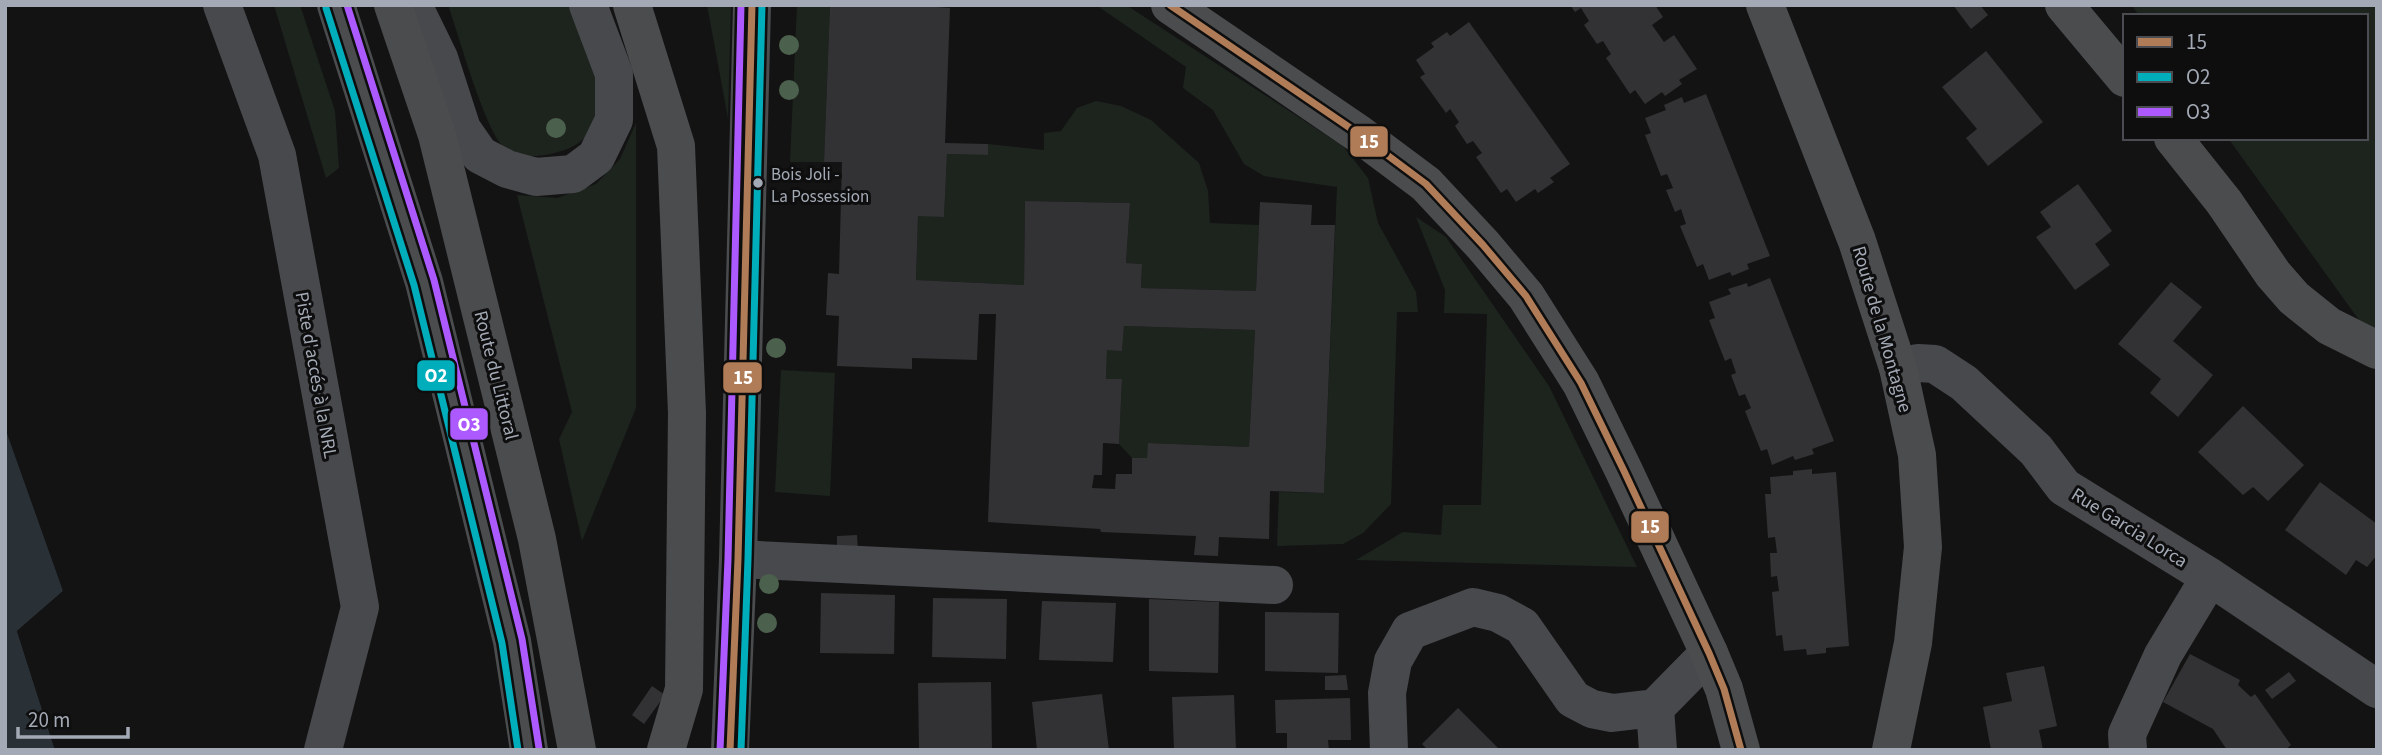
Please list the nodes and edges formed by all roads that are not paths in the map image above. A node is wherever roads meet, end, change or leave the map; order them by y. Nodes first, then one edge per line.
1 (222, 5) edge
2 (336, 5) edge
3 (393, 5) edge
4 (413, 5) edge
5 (588, 5) edge
6 (632, 5) edge
7 (752, 5) edge
8 (1170, 5) edge
9 (1765, 5) edge
10 (2064, 5) edge
11 (2123, 76) edge
12 (2175, 140) edge
13 (2377, 350) edge
14 (1898, 368) junction
15 (738, 559) junction
16 (2210, 577) junction
17 (1274, 585) dead end
18 (1709, 653) junction
19 (2377, 689) edge
20 (1655, 708) junction
21 (323, 750) edge
22 (529, 750) edge
23 (577, 750) edge
24 (666, 750) edge
25 (730, 750) edge
26 (1389, 750) edge
27 (1658, 750) edge
28 (1741, 750) edge
29 (1891, 750) edge
30 (2127, 750) edge

1 - 21 street, Piste d'accés à la NRL
2 - 22 main road
3 - 23 main road, Route du Littoral
4 - 5 street
6 - 24 main road
7 - 15 main road
8 - 18 main road
9 - 14 main road, Route de la Montagne
10 - 11 main road
12 - 13 main road
14 - 16 street, Rue Garcia Lorca
14 - 29 main road, Route de la Montagne
15 - 17 street
15 - 25 main road
16 - 19 street, Rue Garcia Lorca
16 - 30 street
18 - 20 street
18 - 28 main road
20 - 26 street
20 - 27 street

